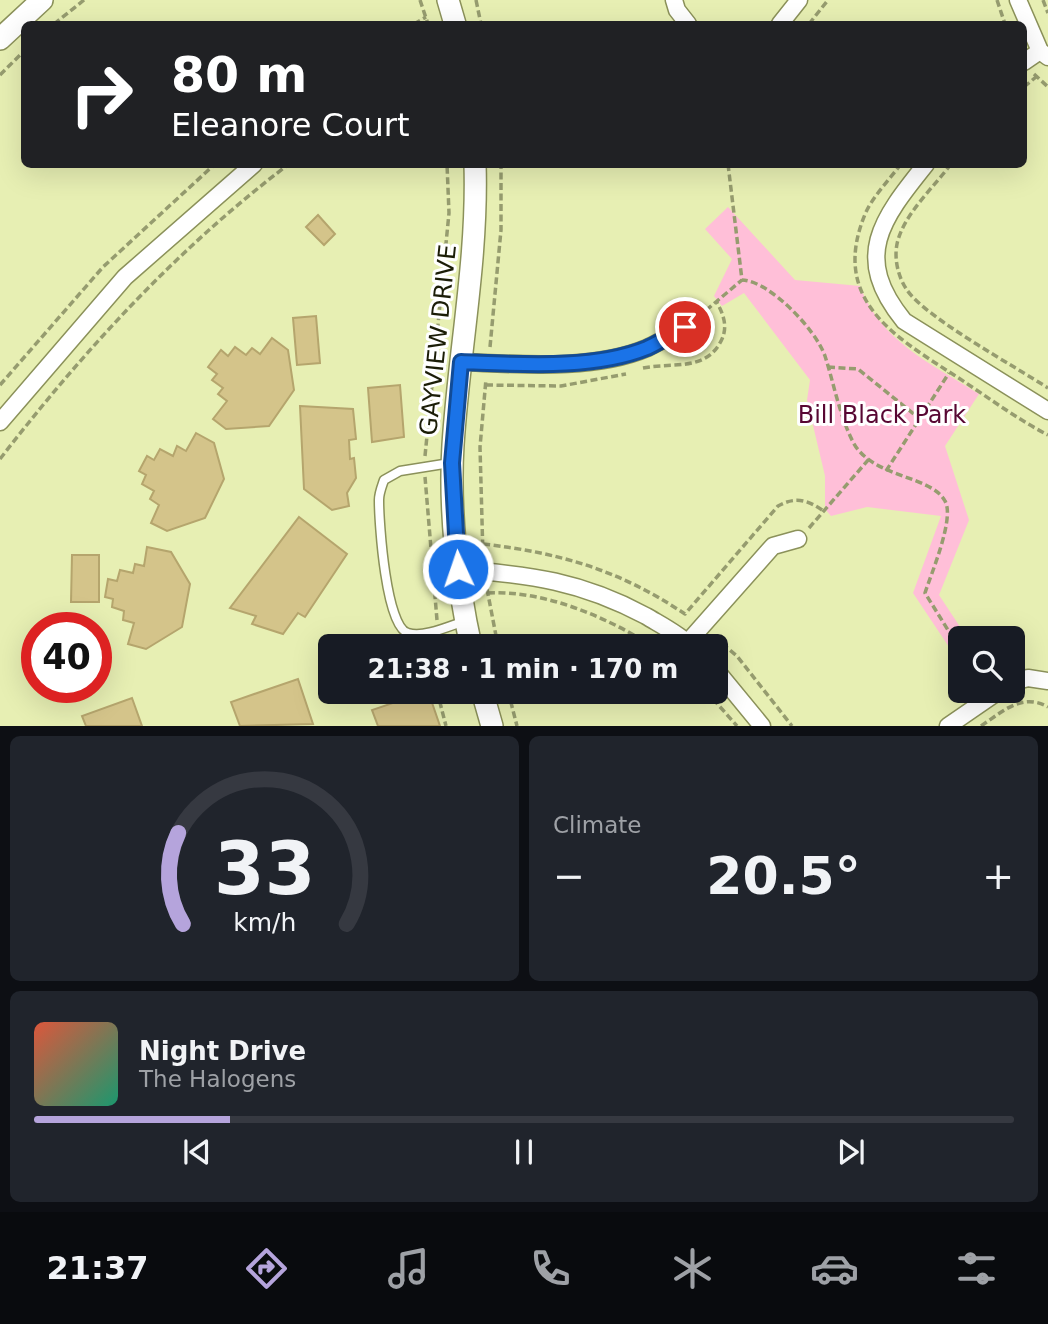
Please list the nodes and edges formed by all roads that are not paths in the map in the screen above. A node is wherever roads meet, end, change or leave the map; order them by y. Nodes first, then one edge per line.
1 (42, 0) edge
2 (448, 0) edge
3 (674, 0) edge
4 (799, 0) edge
5 (1018, 0) edge
6 (454, 21) edge
7 (686, 21) edge
8 (782, 21) edge
9 (0, 39) edge
10 (1044, 54) edge
11 (1027, 61) edge
12 (249, 168) edge
13 (475, 168) edge
14 (923, 168) edge
15 (685, 327) road end
16 (461, 362) junction
17 (1048, 411) edge
18 (0, 422) edge
19 (452, 463) junction
20 (798, 540) road end
21 (458, 569) junction
22 (466, 621) junction
23 (469, 634) edge
24 (673, 634) edge
25 (697, 634) edge
26 (1025, 679) edge
27 (1048, 681) edge
28 (728, 685) edge
29 (981, 703) edge
30 (486, 704) edge
31 (492, 726) edge
32 (762, 726) edge
33 (947, 726) edge

1 - 9 street
2 - 6 street
3 - 7 street
4 - 8 street
5 - 10 street
10 - 11 street
12 - 18 street
13 - 16 street, GAYVIEW DRIVE
14 - 17 street
15 - 16 street
16 - 19 street, GAYVIEW DRIVE
19 - 21 street, GAYVIEW DRIVE
19 - 22 lane
20 - 25 street
21 - 22 street, GAYVIEW DRIVE
21 - 24 street
22 - 23 street, GAYVIEW DRIVE
26 - 27 street
28 - 32 street
29 - 33 street
30 - 31 street

